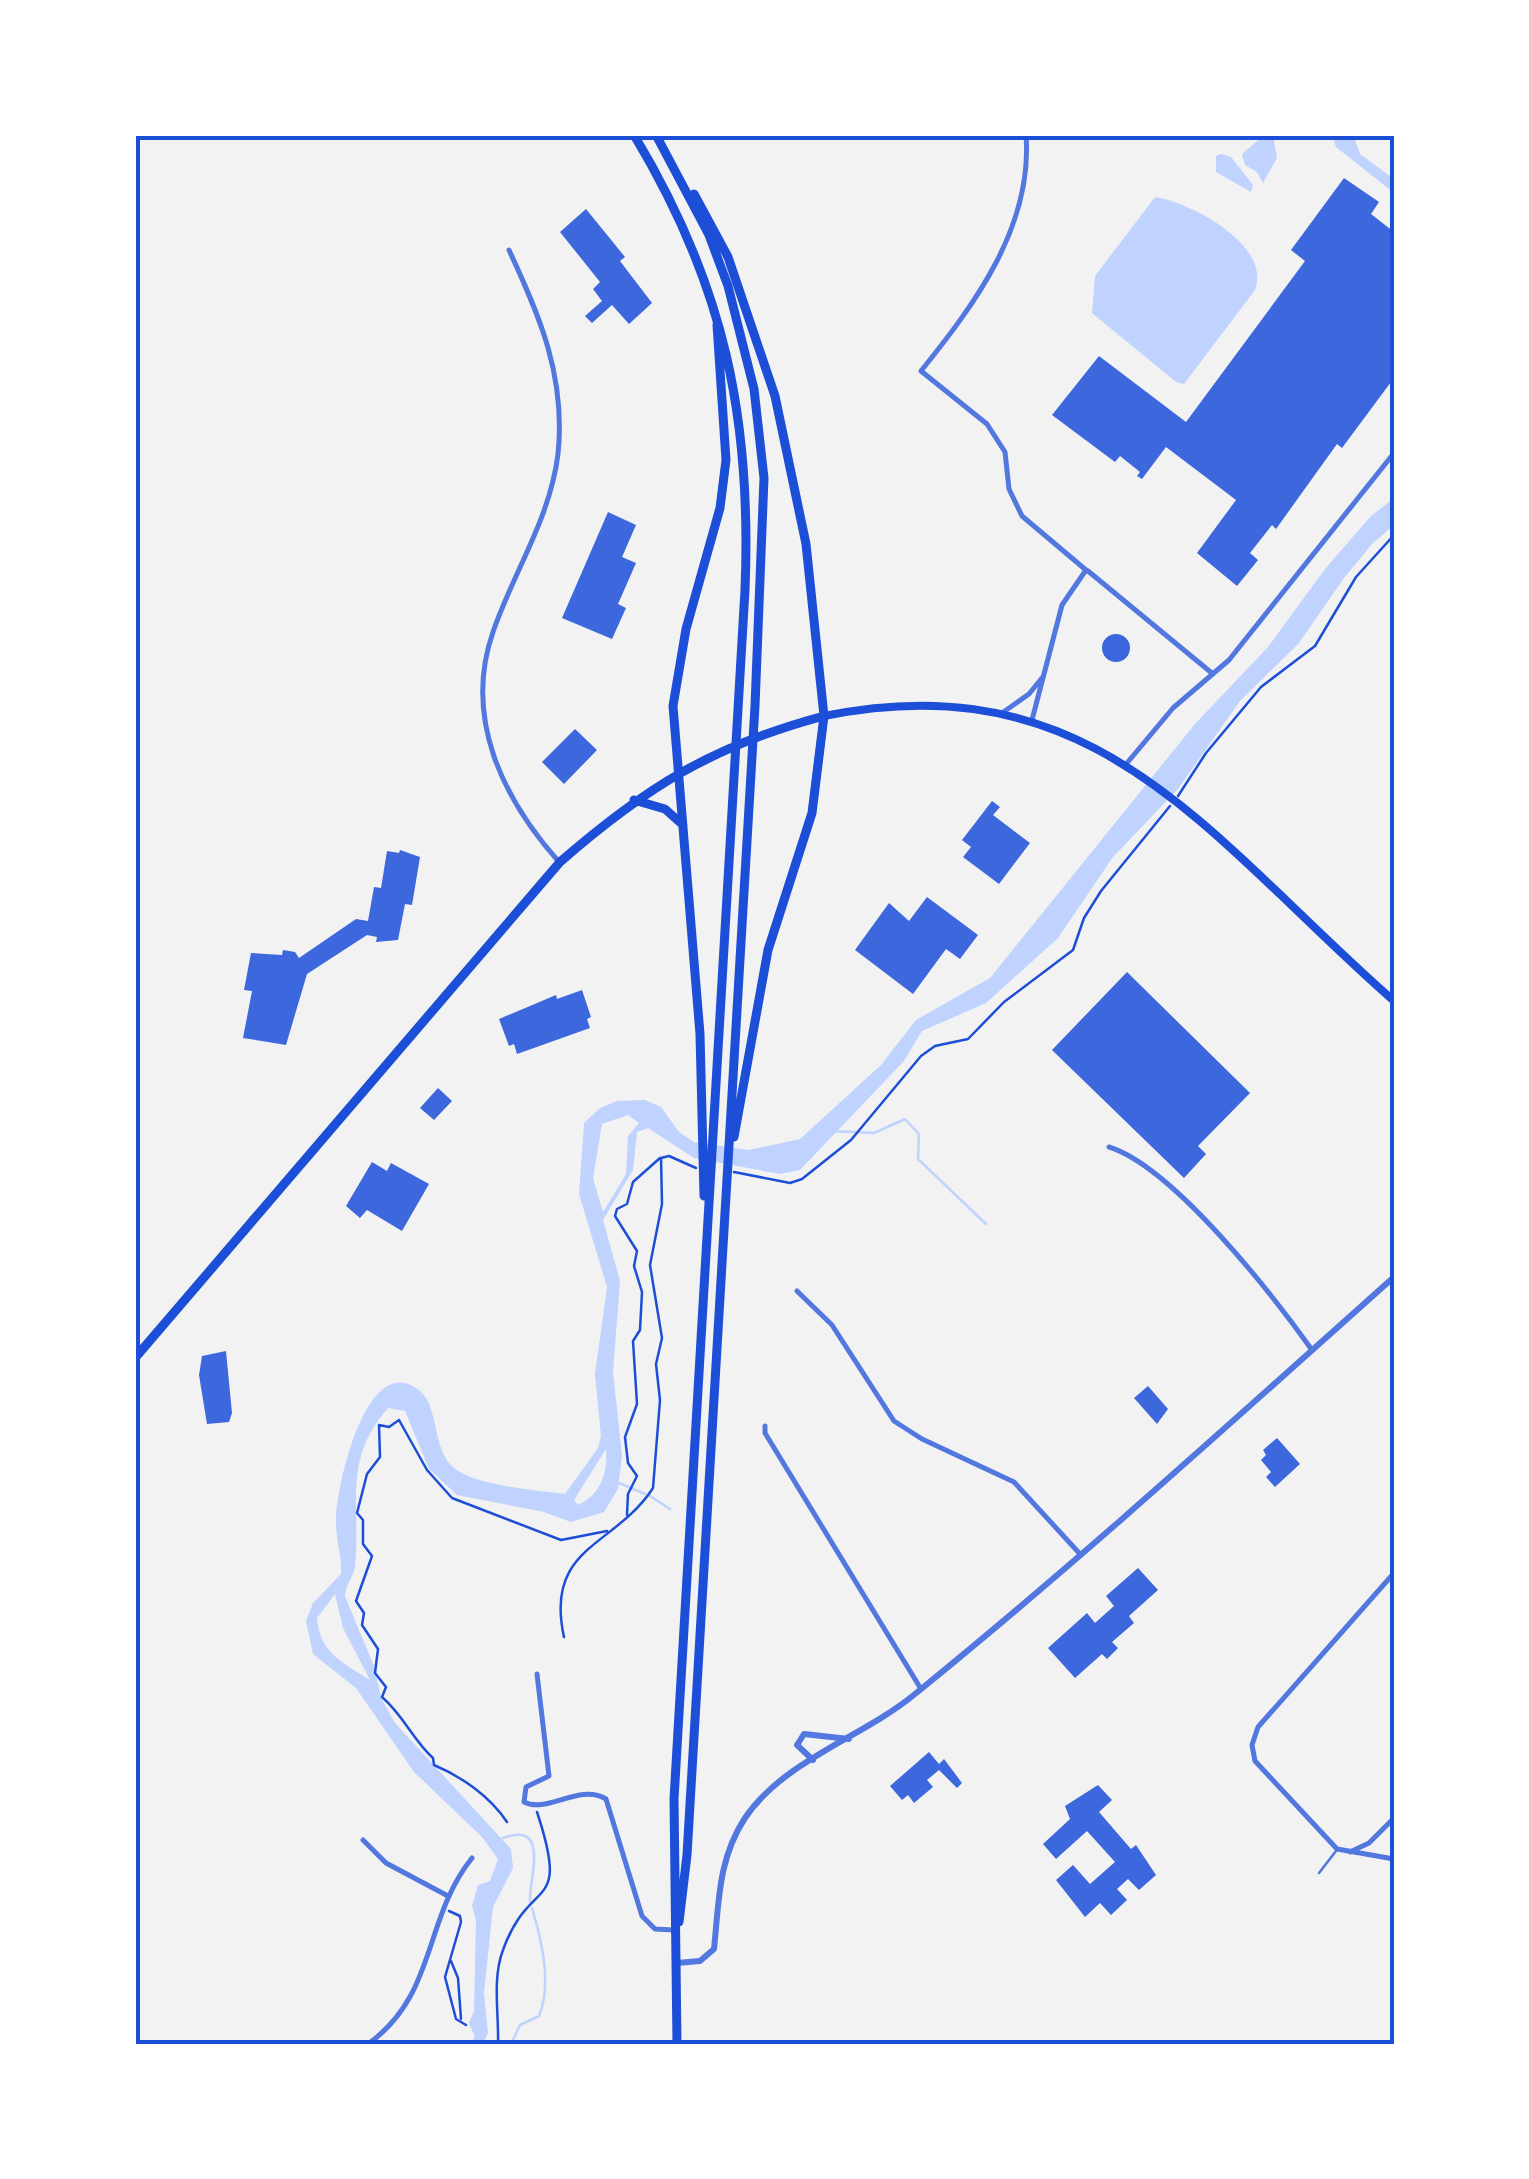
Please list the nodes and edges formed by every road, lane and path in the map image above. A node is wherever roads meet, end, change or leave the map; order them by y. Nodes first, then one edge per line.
1 (634, 135) edge
2 (656, 135) edge
3 (1026, 135) edge
4 (680, 176) junction
5 (508, 250) dead end
6 (715, 307) junction
7 (1394, 454) edge
8 (1394, 535) edge
9 (1086, 570) junction
10 (1213, 674) junction
11 (1044, 676) junction
12 (1001, 713) junction
13 (824, 716) junction
14 (1032, 720) junction
15 (1127, 764) junction
16 (678, 773) junction
17 (634, 800) junction
18 (684, 827) junction
19 (560, 862) junction
20 (1394, 1000) edge
21 (708, 1120) junction
22 (734, 1121) junction
23 (1108, 1147) dead end
24 (661, 1158) junction
25 (688, 1165) dead end
26 (751, 1175) dead end
27 (1394, 1277) edge
28 (797, 1291) dead end
29 (1312, 1350) junction
30 (135, 1358) edge
31 (765, 1426) dead end
32 (627, 1516) junction
33 (609, 1530) junction
34 (1080, 1554) junction
35 (1394, 1573) edge
36 (564, 1637) dead end
37 (537, 1674) dead end
38 (921, 1690) junction
39 (850, 1739) junction
40 (814, 1760) junction
41 (535, 1806) junction
42 (1394, 1818) edge
43 (507, 1822) dead end
44 (364, 1840) dead end
45 (1340, 1850) junction
46 (472, 1858) dead end
47 (1394, 1859) edge
48 (1318, 1873) dead end
49 (448, 1896) junction
50 (442, 1909) junction
51 (677, 1930) junction
52 (451, 1960) junction
53 (677, 1963) junction
54 (456, 2000) junction
55 (463, 2023) dead end
56 (368, 2044) edge
57 (498, 2044) edge
58 (677, 2044) edge

1 - 6 main road
2 - 4 main road
3 - 9 street
4 - 13 main road
4 - 22 main road
5 - 19 street
6 - 16 main road
6 - 21 main road
7 - 10 street
8 - 26 path
9 - 10 street
9 - 11 street
10 - 15 street
11 - 12 street
11 - 14 street
12 - 13 main road
12 - 14 main road
13 - 16 main road
13 - 22 main road
14 - 15 main road
15 - 20 main road
16 - 17 main road
16 - 18 main road
17 - 18 main road
17 - 19 main road
18 - 21 main road
19 - 30 main road
21 - 51 main road
22 - 51 main road
23 - 29 street
24 - 25 path
24 - 32 path
24 - 32 path
27 - 29 street
28 - 34 street
29 - 34 street
31 - 38 street
32 - 33 path
33 - 36 path
33 - 43 path
34 - 38 street
35 - 45 street
37 - 41 street
38 - 39 street
39 - 40 street
39 - 40 street
40 - 53 street
41 - 51 street
41 - 57 path
42 - 45 street
44 - 49 street
45 - 47 street
45 - 48 lane
46 - 49 street
49 - 50 street
50 - 52 path
50 - 56 street
51 - 53 main road
52 - 54 path
52 - 54 path
53 - 58 main road
54 - 55 path

